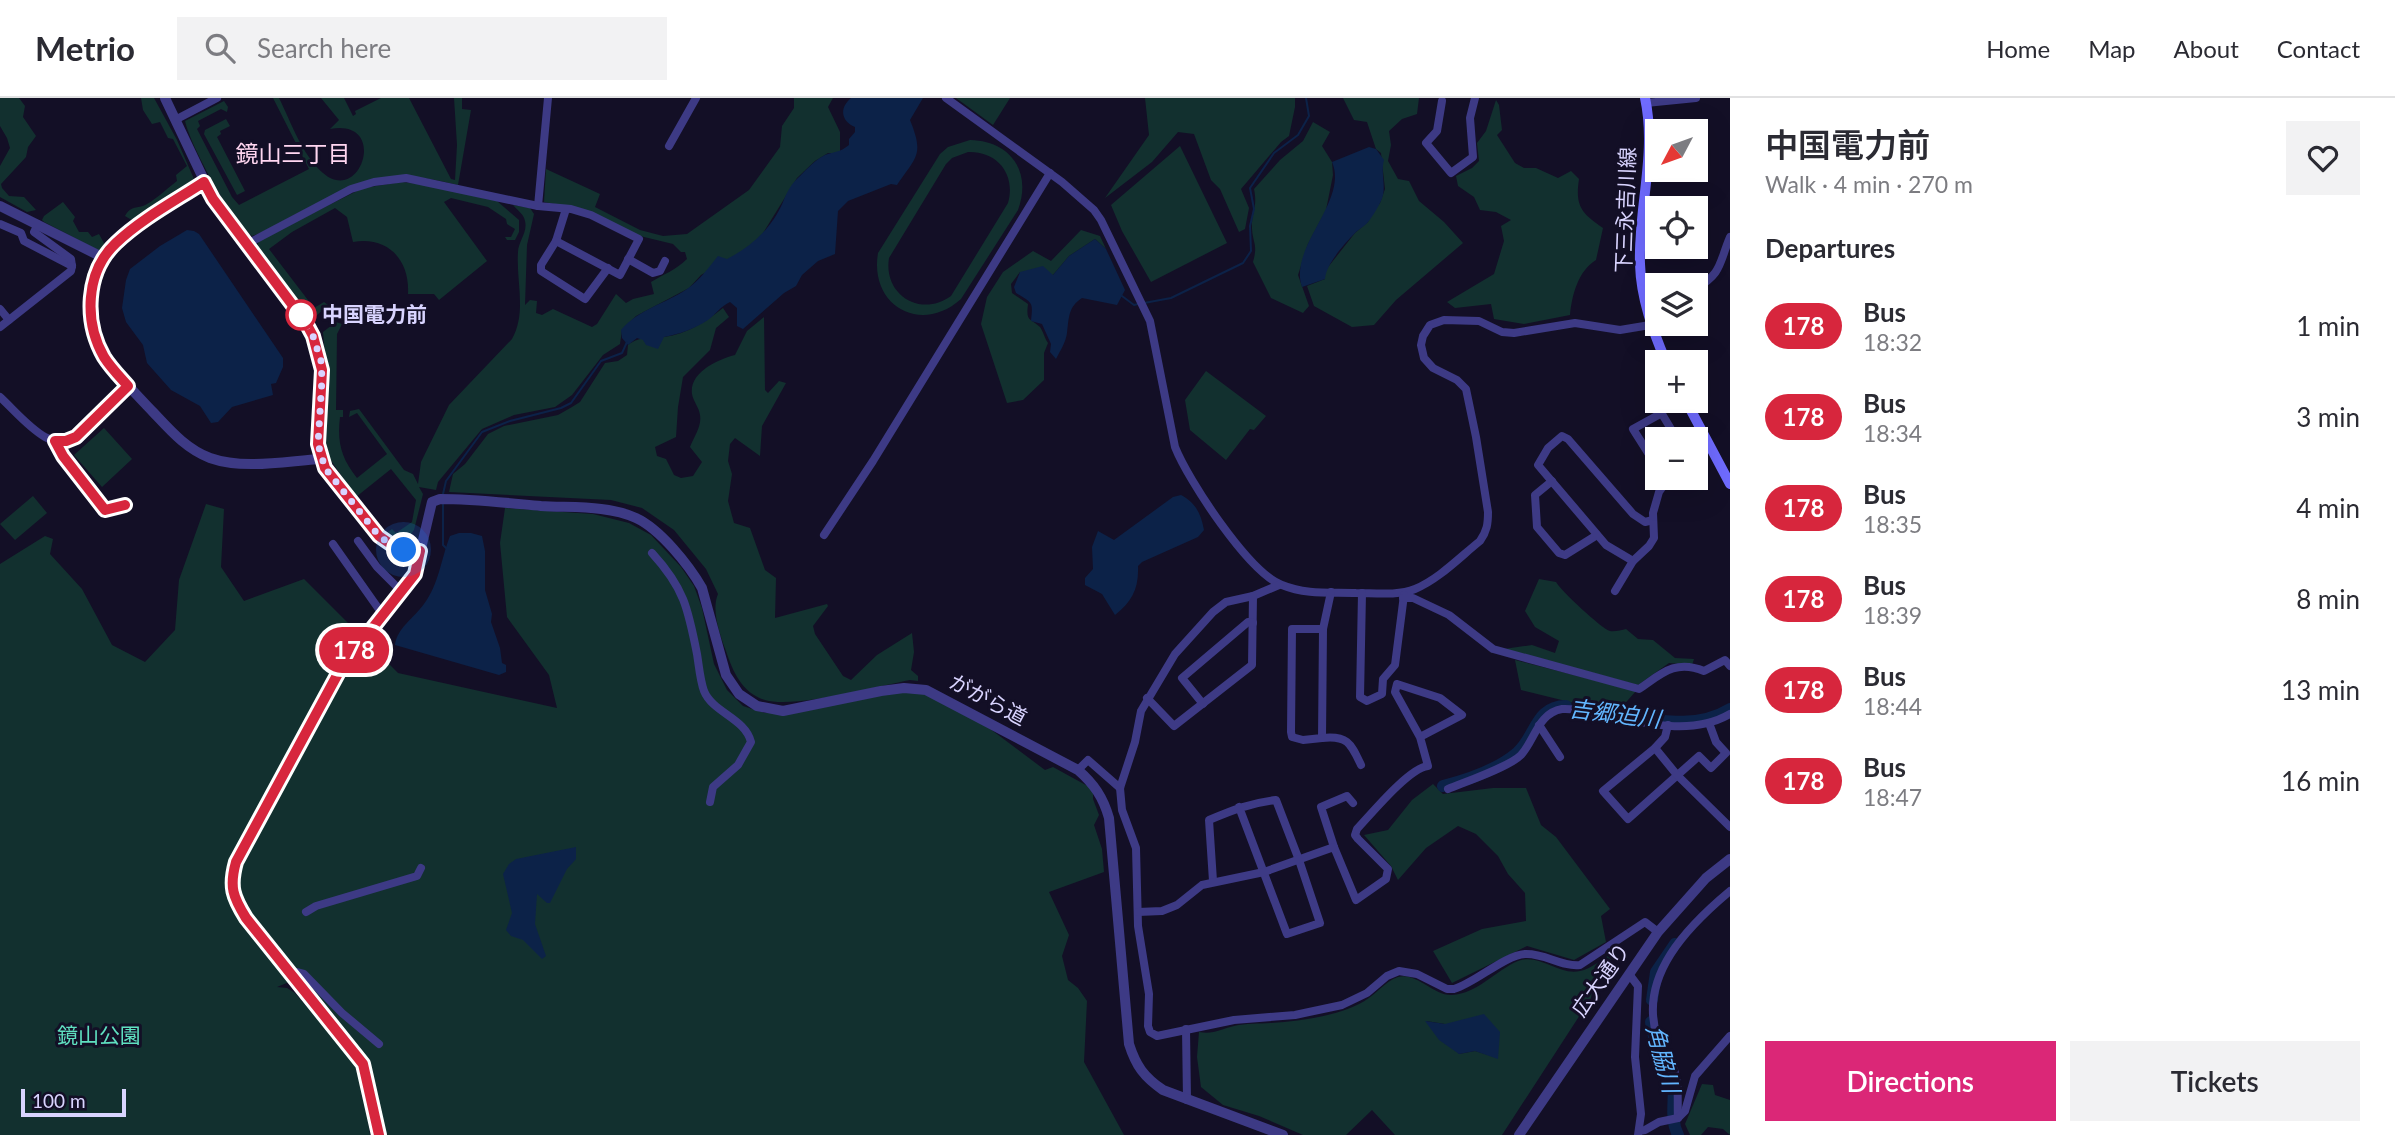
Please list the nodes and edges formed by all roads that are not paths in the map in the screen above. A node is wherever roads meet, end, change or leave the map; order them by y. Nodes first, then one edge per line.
1 (165, 98) edge
2 (217, 98) edge
3 (548, 98) edge
4 (696, 98) edge
5 (946, 98) edge
6 (1475, 98) edge
7 (1696, 98) edge
8 (1645, 100) edge
9 (1443, 102) dead end
10 (175, 120) junction
11 (669, 146) dead end
12 (1050, 173) junction
13 (204, 182) junction
14 (0, 206) edge
15 (538, 206) junction
16 (566, 208) junction
17 (0, 224) edge
18 (38, 224) junction
19 (1730, 237) edge
20 (556, 241) junction
21 (247, 244) junction
22 (104, 258) junction
23 (628, 259) junction
24 (665, 261) dead end
25 (72, 266) junction
26 (608, 268) junction
27 (1708, 282) edge
28 (1645, 287) edge
29 (0, 309) edge
30 (9, 320) junction
31 (1645, 320) edge
32 (0, 327) edge
33 (128, 386) junction
34 (0, 397) edge
35 (1662, 413) joint
36 (1692, 413) edge
37 (1670, 427) edge
38 (55, 441) junction
39 (1709, 445) joint
40 (1645, 448) edge
41 (321, 459) junction
42 (1552, 481) junction
43 (1730, 484) edge
44 (1661, 490) edge
45 (125, 505) dead end
46 (1653, 520) junction
47 (824, 535) dead end
48 (1597, 535) junction
49 (358, 541) dead end
50 (333, 544) dead end
51 (420, 551) junction
52 (652, 553) dead end
53 (1633, 561) junction
54 (1279, 584) junction
55 (401, 591) junction
56 (1615, 591) dead end
57 (1331, 592) junction
58 (1362, 593) junction
59 (1407, 595) junction
60 (1253, 596) junction
61 (383, 615) junction
62 (1253, 623) junction
63 (1323, 629) junction
64 (1730, 666) edge
65 (1147, 698) junction
66 (1203, 704) junction
67 (1730, 714) edge
68 (1709, 723) junction
69 (1539, 725) junction
70 (1668, 725) junction
71 (1420, 737) junction
72 (1322, 738) junction
73 (1655, 748) junction
74 (1560, 757) dead end
75 (1361, 765) dead end
76 (1077, 770) junction
77 (1677, 775) junction
78 (1120, 788) junction
79 (1448, 789) dead end
80 (709, 802) dead end
81 (1353, 803) dead end
82 (1239, 807) junction
83 (1730, 827) edge
84 (1334, 847) junction
85 (1299, 859) junction
86 (1730, 859) edge
87 (421, 869) dead end
88 (1264, 873) junction
89 (1213, 881) junction
90 (1730, 891) edge
91 (306, 912) dead end
92 (1138, 912) junction
93 (1658, 932) junction
94 (291, 974) junction
95 (1629, 974) junction
96 (1186, 1029) junction
97 (1730, 1036) edge
98 (379, 1044) dead end
99 (1187, 1100) junction
100 (1675, 1119) junction
101 (1638, 1133) edge
102 (379, 1135) edge
103 (1283, 1135) edge
104 (1519, 1135) edge

1 - 10 street
2 - 10 street
3 - 15 street
4 - 11 street
5 - 12 street
6 - 9 street
7 - 8 street
8 - 28 main road, 下三永吉川線
10 - 13 street
12 - 47 street
12 - 54 street
13 - 21 street
13 - 22 street
14 - 18 street
15 - 16 street
15 - 21 street
16 - 20 street
16 - 23 street
17 - 25 street
18 - 22 street
18 - 25 street
19 - 27 street
20 - 26 street
20 - 26 street
21 - 41 street
22 - 33 street
23 - 24 street
23 - 26 street
25 - 30 street
29 - 30 street
30 - 32 street
31 - 59 street
33 - 38 street
33 - 41 street
34 - 38 street
35 - 37 street
35 - 40 street
36 - 39 main road
38 - 45 street
39 - 43 main road
41 - 51 street
42 - 46 street
42 - 48 street
42 - 48 street
44 - 46 street
46 - 53 street
48 - 53 street
49 - 55 street
50 - 61 street
51 - 55 street
51 - 76 street, ががら道
52 - 80 street
53 - 56 street
54 - 57 street
54 - 60 street
55 - 61 street
57 - 58 street
57 - 63 street
58 - 59 street
58 - 59 street
59 - 64 street
60 - 62 street
60 - 65 street
61 - 94 street
62 - 66 street
62 - 66 street
63 - 72 street
63 - 72 street
65 - 66 street
65 - 78 street
67 - 68 street
68 - 70 street
68 - 77 street
69 - 70 street
69 - 74 street
69 - 79 street
70 - 73 street
71 - 71 street
71 - 84 street
72 - 75 street
73 - 77 street
73 - 77 street
76 - 78 street
76 - 99 street, ががら道
77 - 83 street
78 - 92 street
81 - 84 street
82 - 85 street
82 - 88 street
82 - 89 street
84 - 85 street
85 - 88 street
85 - 88 street
86 - 93 street, 広大通り
87 - 91 street
88 - 89 street
89 - 92 street
90 - 100 street
92 - 96 street
93 - 95 street, 広大通り
93 - 96 street
94 - 98 street
94 - 102 street
95 - 101 street
95 - 104 street, 広大通り
96 - 99 street
97 - 100 street
99 - 103 street, ががら道
100 - 101 street

